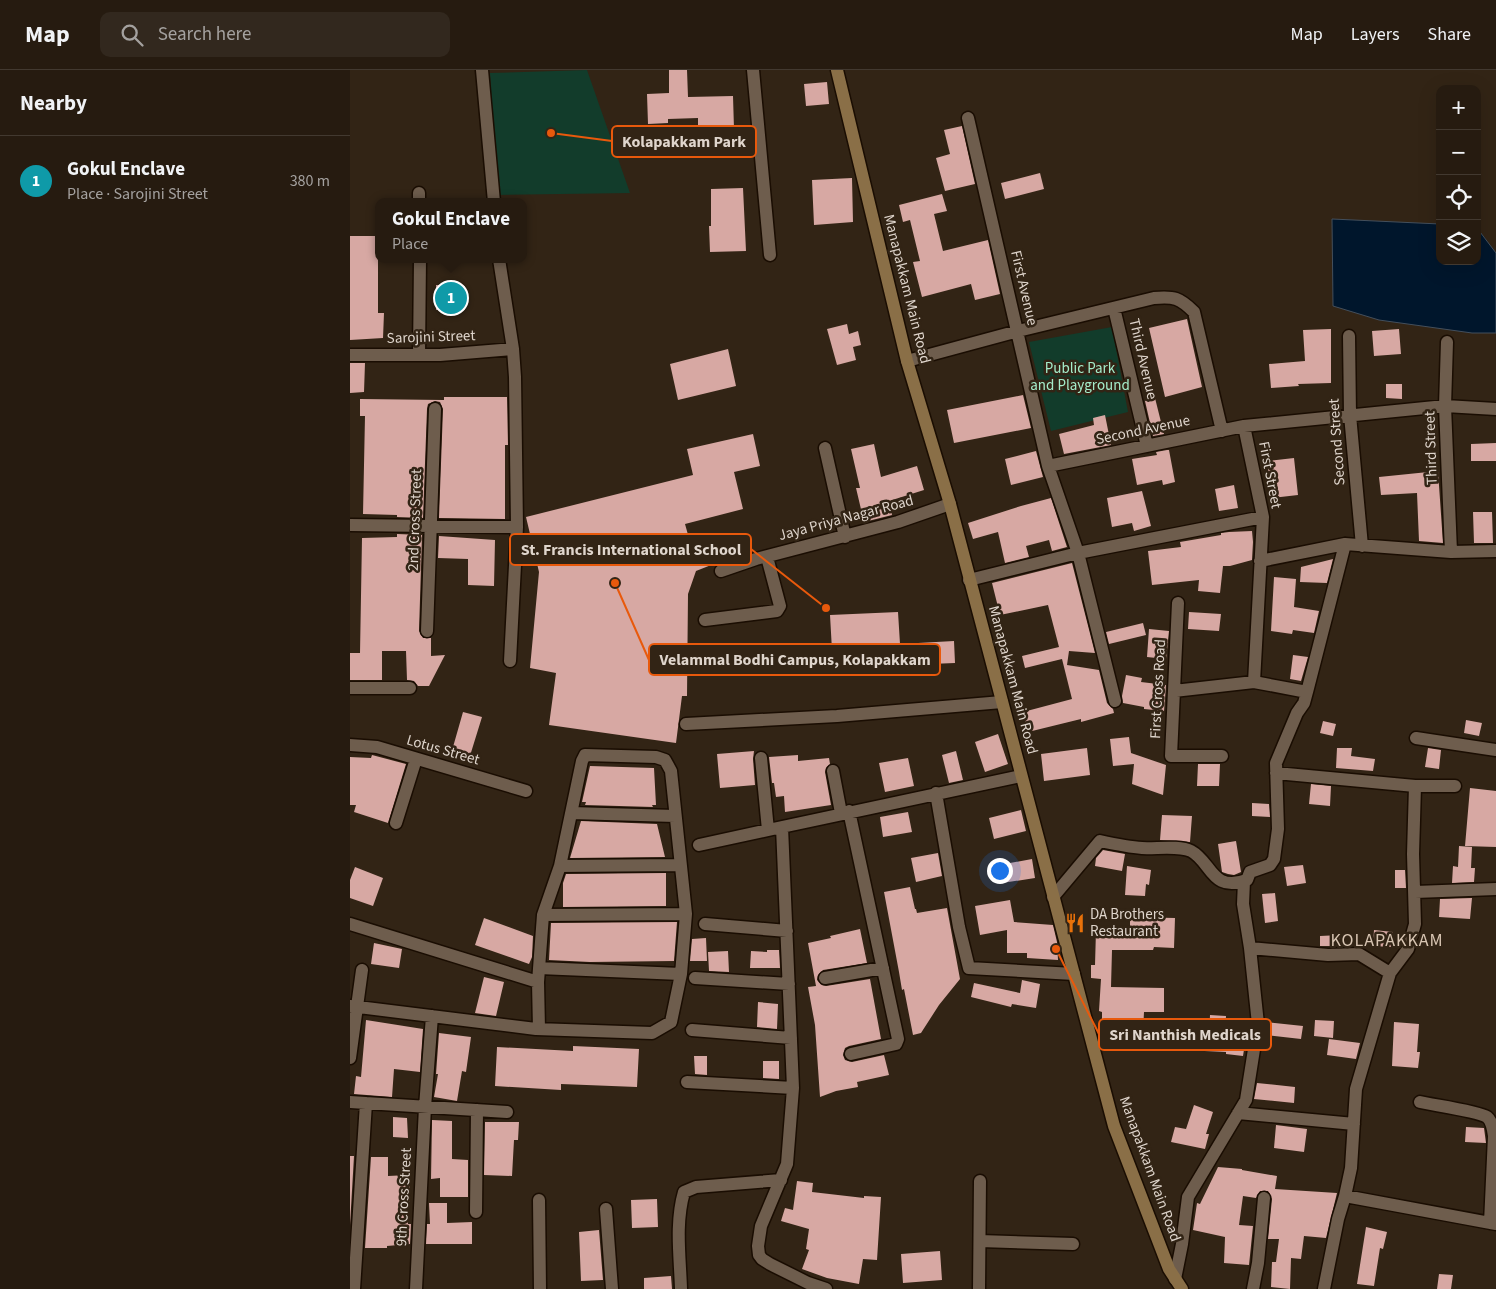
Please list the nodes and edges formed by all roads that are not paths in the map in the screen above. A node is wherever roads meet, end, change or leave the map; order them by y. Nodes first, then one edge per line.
1 (482, 70) edge
2 (753, 70) edge
3 (837, 70) edge
4 (968, 118) dead end
5 (494, 198) edge
6 (770, 255) dead end
7 (420, 263) edge
8 (500, 263) edge
9 (1114, 308) junction
10 (1018, 331) junction
11 (1349, 336) dead end
12 (1447, 342) dead end
13 (513, 349) junction
14 (350, 355) edge
15 (419, 355) junction
16 (907, 361) junction
17 (1445, 406) junction
18 (435, 409) dead end
19 (1496, 409) edge
20 (1350, 415) junction
21 (1244, 426) junction
22 (1222, 431) junction
23 (1146, 446) junction
24 (825, 448) dead end
25 (1048, 466) junction
26 (950, 504) junction
27 (1263, 517) junction
28 (431, 525) junction
29 (350, 526) edge
30 (517, 527) junction
31 (845, 537) junction
32 (1345, 544) junction
33 (1362, 546) junction
34 (1496, 551) edge
35 (1451, 552) junction
36 (1078, 553) junction
37 (767, 556) junction
38 (1260, 561) junction
39 (721, 571) dead end
40 (969, 580) junction
41 (1178, 603) dead end
42 (705, 620) dead end
43 (427, 632) dead end
44 (510, 661) dead end
45 (1254, 682) junction
46 (350, 688) edge
47 (410, 688) dead end
48 (1174, 691) junction
49 (1307, 692) junction
50 (1115, 701) dead end
51 (1002, 702) junction
52 (686, 724) dead end
53 (1416, 738) dead end
54 (350, 745) edge
55 (1496, 750) edge
56 (1222, 756) dead end
57 (761, 758) dead end
58 (416, 759) junction
59 (834, 771) dead end
60 (1276, 773) junction
61 (1021, 776) junction
62 (1416, 786) junction
63 (1455, 786) dead end
64 (526, 791) dead end
65 (936, 793) junction
66 (845, 812) junction
67 (571, 813) junction
68 (675, 816) junction
69 (396, 822) dead end
70 (782, 827) junction
71 (768, 830) junction
72 (699, 845) dead end
73 (680, 865) junction
74 (560, 866) junction
75 (1244, 881) junction
76 (1496, 889) edge
77 (1415, 892) junction
78 (1054, 897) junction
79 (686, 914) junction
80 (543, 915) junction
81 (350, 924) edge
82 (705, 924) dead end
83 (787, 931) junction
84 (1250, 948) junction
85 (538, 968) junction
86 (883, 968) junction
87 (362, 970) dead end
88 (1390, 973) junction
89 (681, 974) junction
90 (1074, 974) junction
91 (695, 978) dead end
92 (825, 978) dead end
93 (538, 982) junction
94 (789, 984) junction
95 (354, 1006) edge
96 (432, 1016) junction
97 (537, 1029) junction
98 (692, 1030) dead end
99 (791, 1038) junction
100 (851, 1054) dead end
101 (350, 1058) edge
102 (686, 1082) dead end
103 (793, 1088) junction
104 (350, 1102) edge
105 (1420, 1102) dead end
106 (366, 1103) junction
107 (425, 1107) junction
108 (477, 1110) junction
109 (507, 1112) dead end
110 (1238, 1114) junction
111 (1354, 1124) junction
112 (781, 1180) junction
113 (980, 1181) dead end
114 (1346, 1196) junction
115 (1264, 1198) dead end
116 (539, 1200) dead end
117 (606, 1209) dead end
118 (476, 1212) dead end
119 (1493, 1224) edge
120 (980, 1241) junction
121 (1073, 1244) dead end
122 (1177, 1285) edge
123 (354, 1289) edge
124 (416, 1289) edge
125 (540, 1289) edge
126 (612, 1289) edge
127 (680, 1289) edge
128 (826, 1289) edge
129 (979, 1289) edge
130 (1253, 1289) edge
131 (1324, 1289) edge

1 - 5 street
2 - 6 street
3 - 16 main road, Manapakkam Main Road
4 - 10 street, First Avenue
7 - 15 street
8 - 13 street
9 - 10 street
9 - 22 street
9 - 23 street, Third Avenue
10 - 16 street
10 - 25 street, First Avenue
11 - 20 street, Second Street
12 - 17 street, Third Street
13 - 15 street, Sarojini Street
13 - 30 street
14 - 15 street, Sarojini Street
16 - 26 main road, Manapakkam Main Road
17 - 19 street, Second Avenue
17 - 20 street, Second Avenue
17 - 35 street, Third Street
18 - 28 street, 2nd Cross Street
20 - 21 street, Second Avenue
20 - 33 street, Second Street
21 - 22 street, Second Avenue
21 - 27 street, First Street
22 - 23 street, Second Avenue
23 - 25 street, Second Avenue
24 - 31 street
25 - 36 street, First Avenue
26 - 31 street, Jaya Priya Nagar Road
26 - 40 main road, Manapakkam Main Road
27 - 36 street
27 - 38 street, First Street
28 - 29 street
28 - 30 street
28 - 43 street, 2nd Cross Street
30 - 44 street
31 - 37 street, Jaya Priya Nagar Road
32 - 33 street
32 - 38 street
32 - 49 street
33 - 35 street
34 - 35 street
36 - 40 street
36 - 50 street, First Avenue
37 - 39 street, Jaya Priya Nagar Road
37 - 42 street
38 - 45 street, First Street
40 - 51 main road, Manapakkam Main Road
41 - 48 street, First Cross Road
45 - 48 street
45 - 49 street
46 - 47 street
48 - 56 street, First Cross Road
49 - 60 street
51 - 52 street
51 - 61 main road, Manapakkam Main Road
53 - 55 street
54 - 58 street, Lotus Street
57 - 71 street
58 - 64 street, Lotus Street
58 - 69 street
59 - 66 street
60 - 62 street
60 - 75 street
61 - 65 street
61 - 78 main road, Manapakkam Main Road
62 - 63 street
62 - 77 street
65 - 66 street
65 - 90 street
66 - 70 street
66 - 86 street
67 - 68 street
67 - 68 street
67 - 74 street
68 - 73 street
70 - 71 street
70 - 83 street
71 - 72 street
73 - 74 street
73 - 79 street
74 - 80 street
75 - 78 street
75 - 84 street
76 - 77 street
77 - 88 street
78 - 90 main road, Manapakkam Main Road
79 - 80 street
79 - 89 street
80 - 85 street
81 - 93 street
82 - 83 street
83 - 94 street
84 - 88 street
84 - 110 street
85 - 89 street
85 - 93 street
86 - 92 street
86 - 100 street
87 - 95 street
88 - 111 street
89 - 97 street
90 - 122 main road, Manapakkam Main Road
91 - 94 street
93 - 97 street
94 - 99 street
95 - 96 street
95 - 101 street
96 - 97 street
96 - 107 street, 9th Cross Street
98 - 99 street
99 - 103 street
102 - 103 street
103 - 112 street
104 - 106 street
105 - 119 street
106 - 107 street
106 - 123 street
107 - 108 street
107 - 124 street, 9th Cross Street
108 - 109 street
108 - 118 street
110 - 111 street
110 - 122 street
111 - 114 street
112 - 127 street
112 - 128 street
113 - 120 street
114 - 119 street
114 - 131 street
115 - 130 street
116 - 125 street
117 - 126 street
120 - 121 street
120 - 129 street

